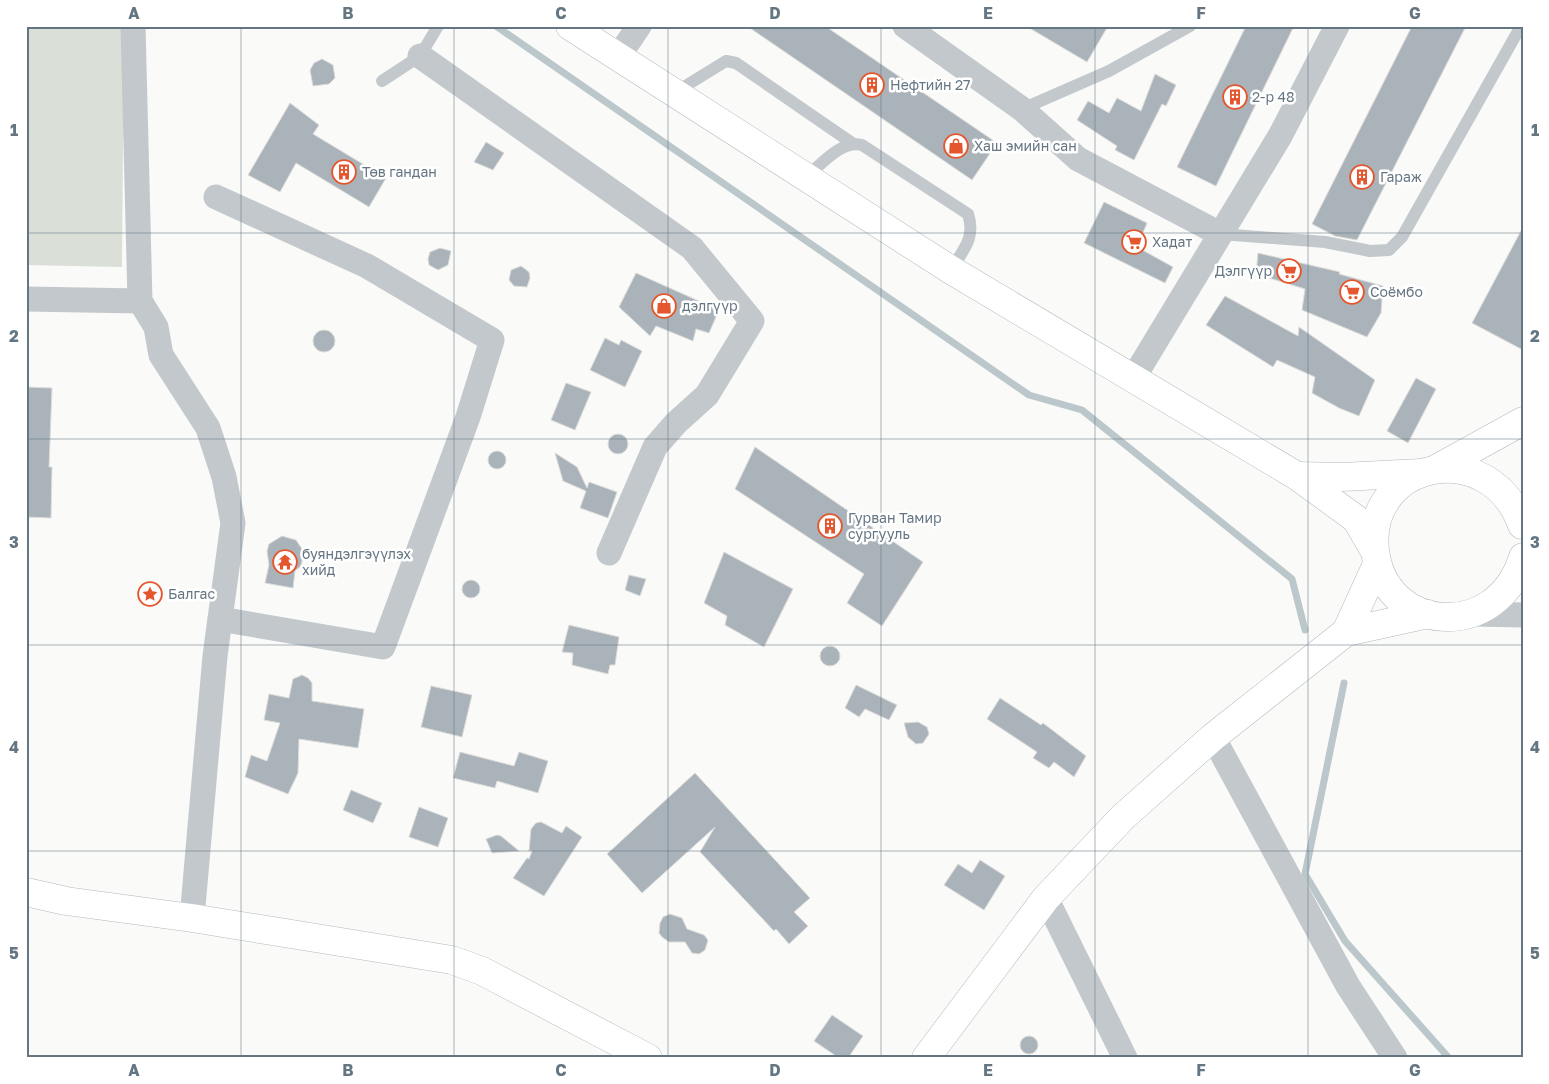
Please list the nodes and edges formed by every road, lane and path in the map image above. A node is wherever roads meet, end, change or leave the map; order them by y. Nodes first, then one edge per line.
1 (133, 26) edge
2 (438, 26) edge
3 (570, 26) edge
4 (639, 26) edge
5 (904, 26) edge
6 (1190, 26) edge
7 (1337, 26) edge
8 (1521, 26) edge
9 (420, 56) junction
10 (618, 57) junction
11 (382, 81) dead end
12 (674, 93) junction
13 (1022, 109) junction
14 (852, 143) junction
15 (806, 177) junction
16 (216, 197) dead end
17 (1220, 234) junction
18 (950, 270) junction
19 (26, 299) edge
20 (140, 301) junction
21 (1134, 378) junction
22 (1523, 421) edge
23 (1429, 471) junction
24 (1297, 476) junction
25 (1522, 522) edge
26 (609, 553) dead end
27 (1376, 557) junction
28 (1523, 557) edge
29 (1428, 614) junction
30 (1473, 614) junction
31 (1523, 615) edge
32 (220, 618) junction
33 (1346, 632) junction
34 (1213, 737) junction
35 (26, 892) edge
36 (1046, 898) junction
37 (192, 918) junction
38 (648, 1058) edge
39 (926, 1058) edge
40 (1125, 1058) edge
41 (1395, 1058) edge

1 - 20 street
2 - 9 lane
3 - 10 street
4 - 10 street
5 - 13 street
6 - 13 lane
7 - 17 street
8 - 17 lane
9 - 11 lane
9 - 26 street
10 - 12 street
12 - 14 lane
12 - 15 street
13 - 17 street
14 - 15 lane
14 - 18 lane
15 - 18 street
16 - 32 street
17 - 21 street
18 - 21 street
19 - 20 street
20 - 32 street
21 - 24 street
22 - 23 street
23 - 24 street
23 - 25 street
23 - 27 street
24 - 27 street
27 - 29 street
27 - 33 street
28 - 30 street
29 - 30 street
29 - 33 street
30 - 31 street
32 - 37 street
33 - 34 street
34 - 36 street
34 - 41 street
35 - 37 street
36 - 39 street
36 - 40 street
37 - 38 street

